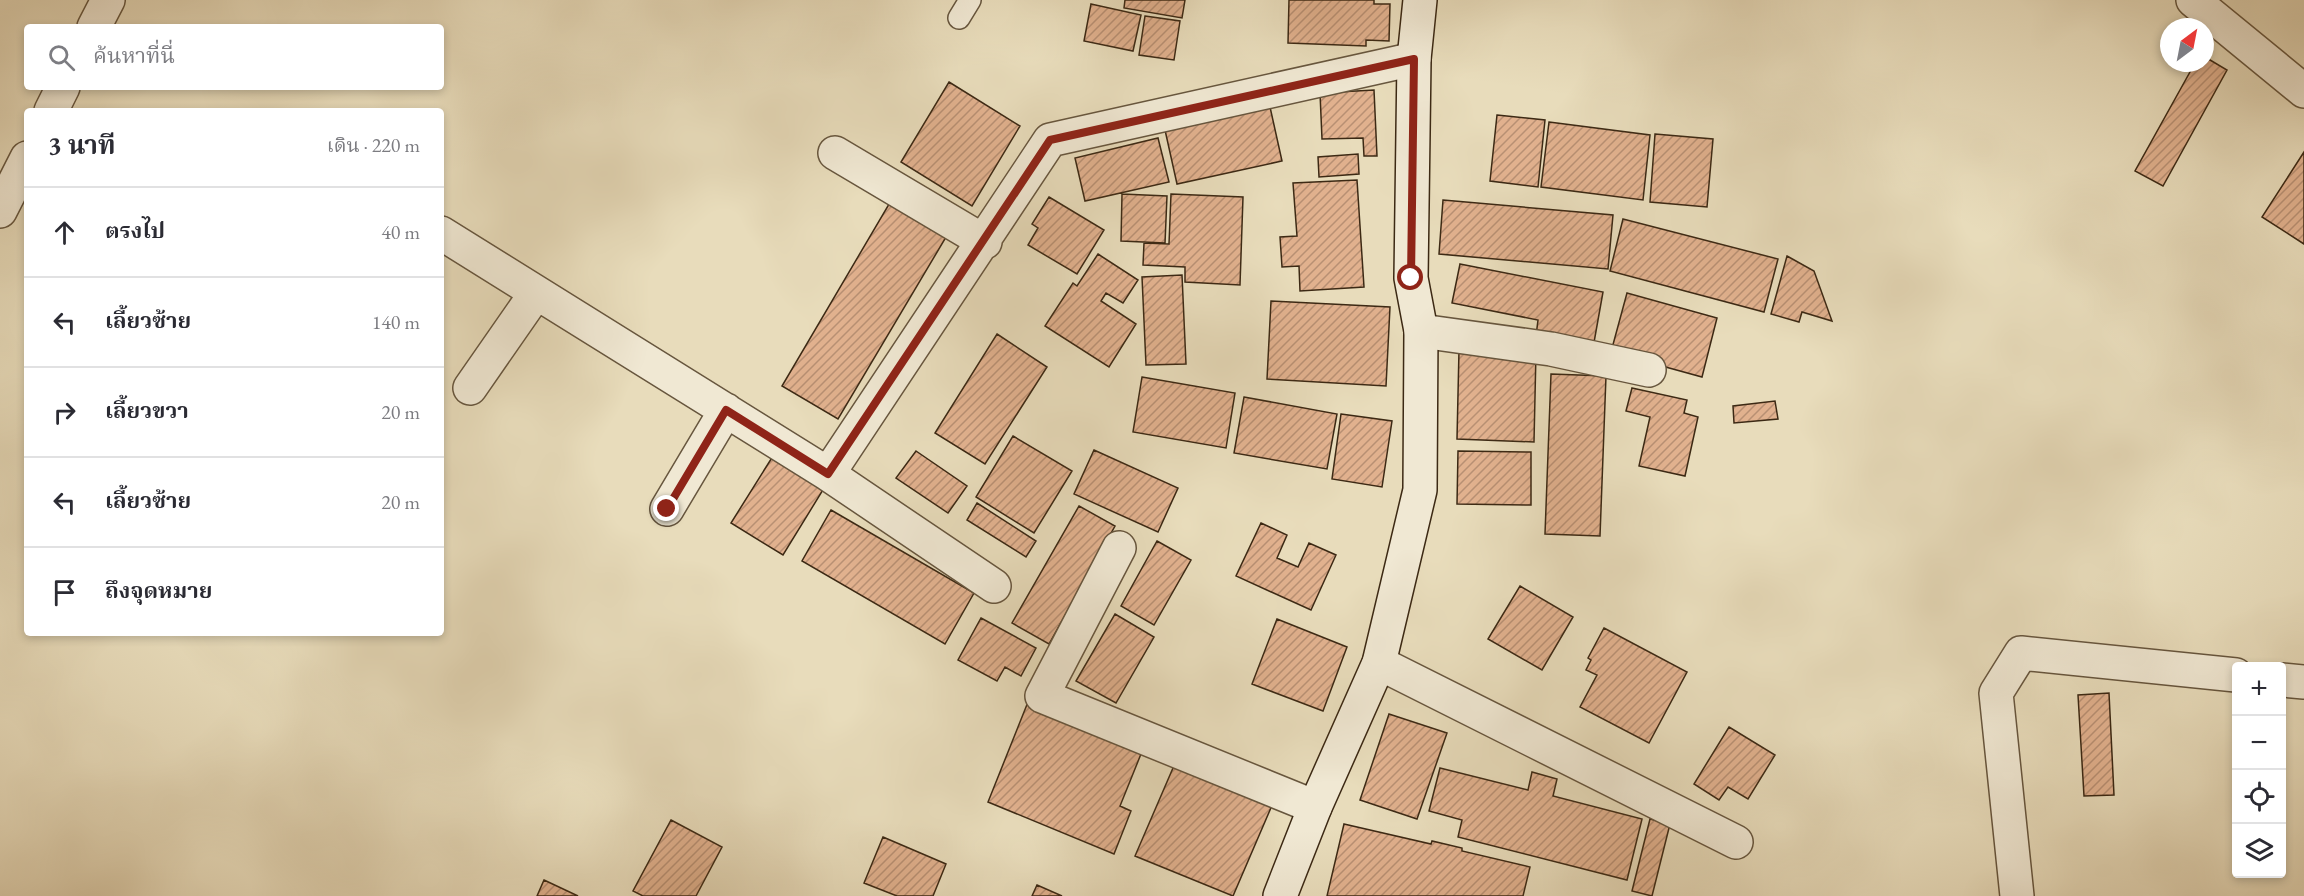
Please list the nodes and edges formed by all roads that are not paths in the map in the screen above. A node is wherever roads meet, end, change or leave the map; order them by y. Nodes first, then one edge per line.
1 (108, 0) edge
2 (970, 0) edge
3 (1420, 0) edge
4 (2193, 0) edge
5 (959, 18) dead end
6 (96, 24) edge
7 (1414, 59) junction
8 (62, 90) edge
9 (2304, 91) edge
10 (52, 108) edge
11 (835, 153) dead end
12 (24, 164) edge
13 (0, 211) edge
14 (444, 235) edge
15 (985, 242) junction
16 (536, 293) junction
17 (1421, 331) junction
18 (1649, 370) dead end
19 (470, 388) dead end
20 (726, 410) junction
21 (828, 474) junction
22 (667, 509) dead end
23 (1119, 548) dead end
24 (994, 586) dead end
25 (1379, 663) junction
26 (2232, 675) edge
27 (2286, 680) edge
28 (2304, 682) edge
29 (1315, 807) junction
30 (1736, 842) dead end
31 (1280, 896) edge
32 (2016, 896) edge

1 - 6 street
2 - 5 lane
3 - 7 street
4 - 9 street
7 - 15 street
7 - 17 street
8 - 10 street
11 - 15 street
12 - 13 street
14 - 16 street
15 - 21 street
16 - 19 street
16 - 20 street
17 - 18 street
17 - 25 street
20 - 21 street
20 - 22 street
21 - 24 street
23 - 29 street
25 - 29 street
25 - 30 street
26 - 32 street
27 - 28 street
29 - 31 street

